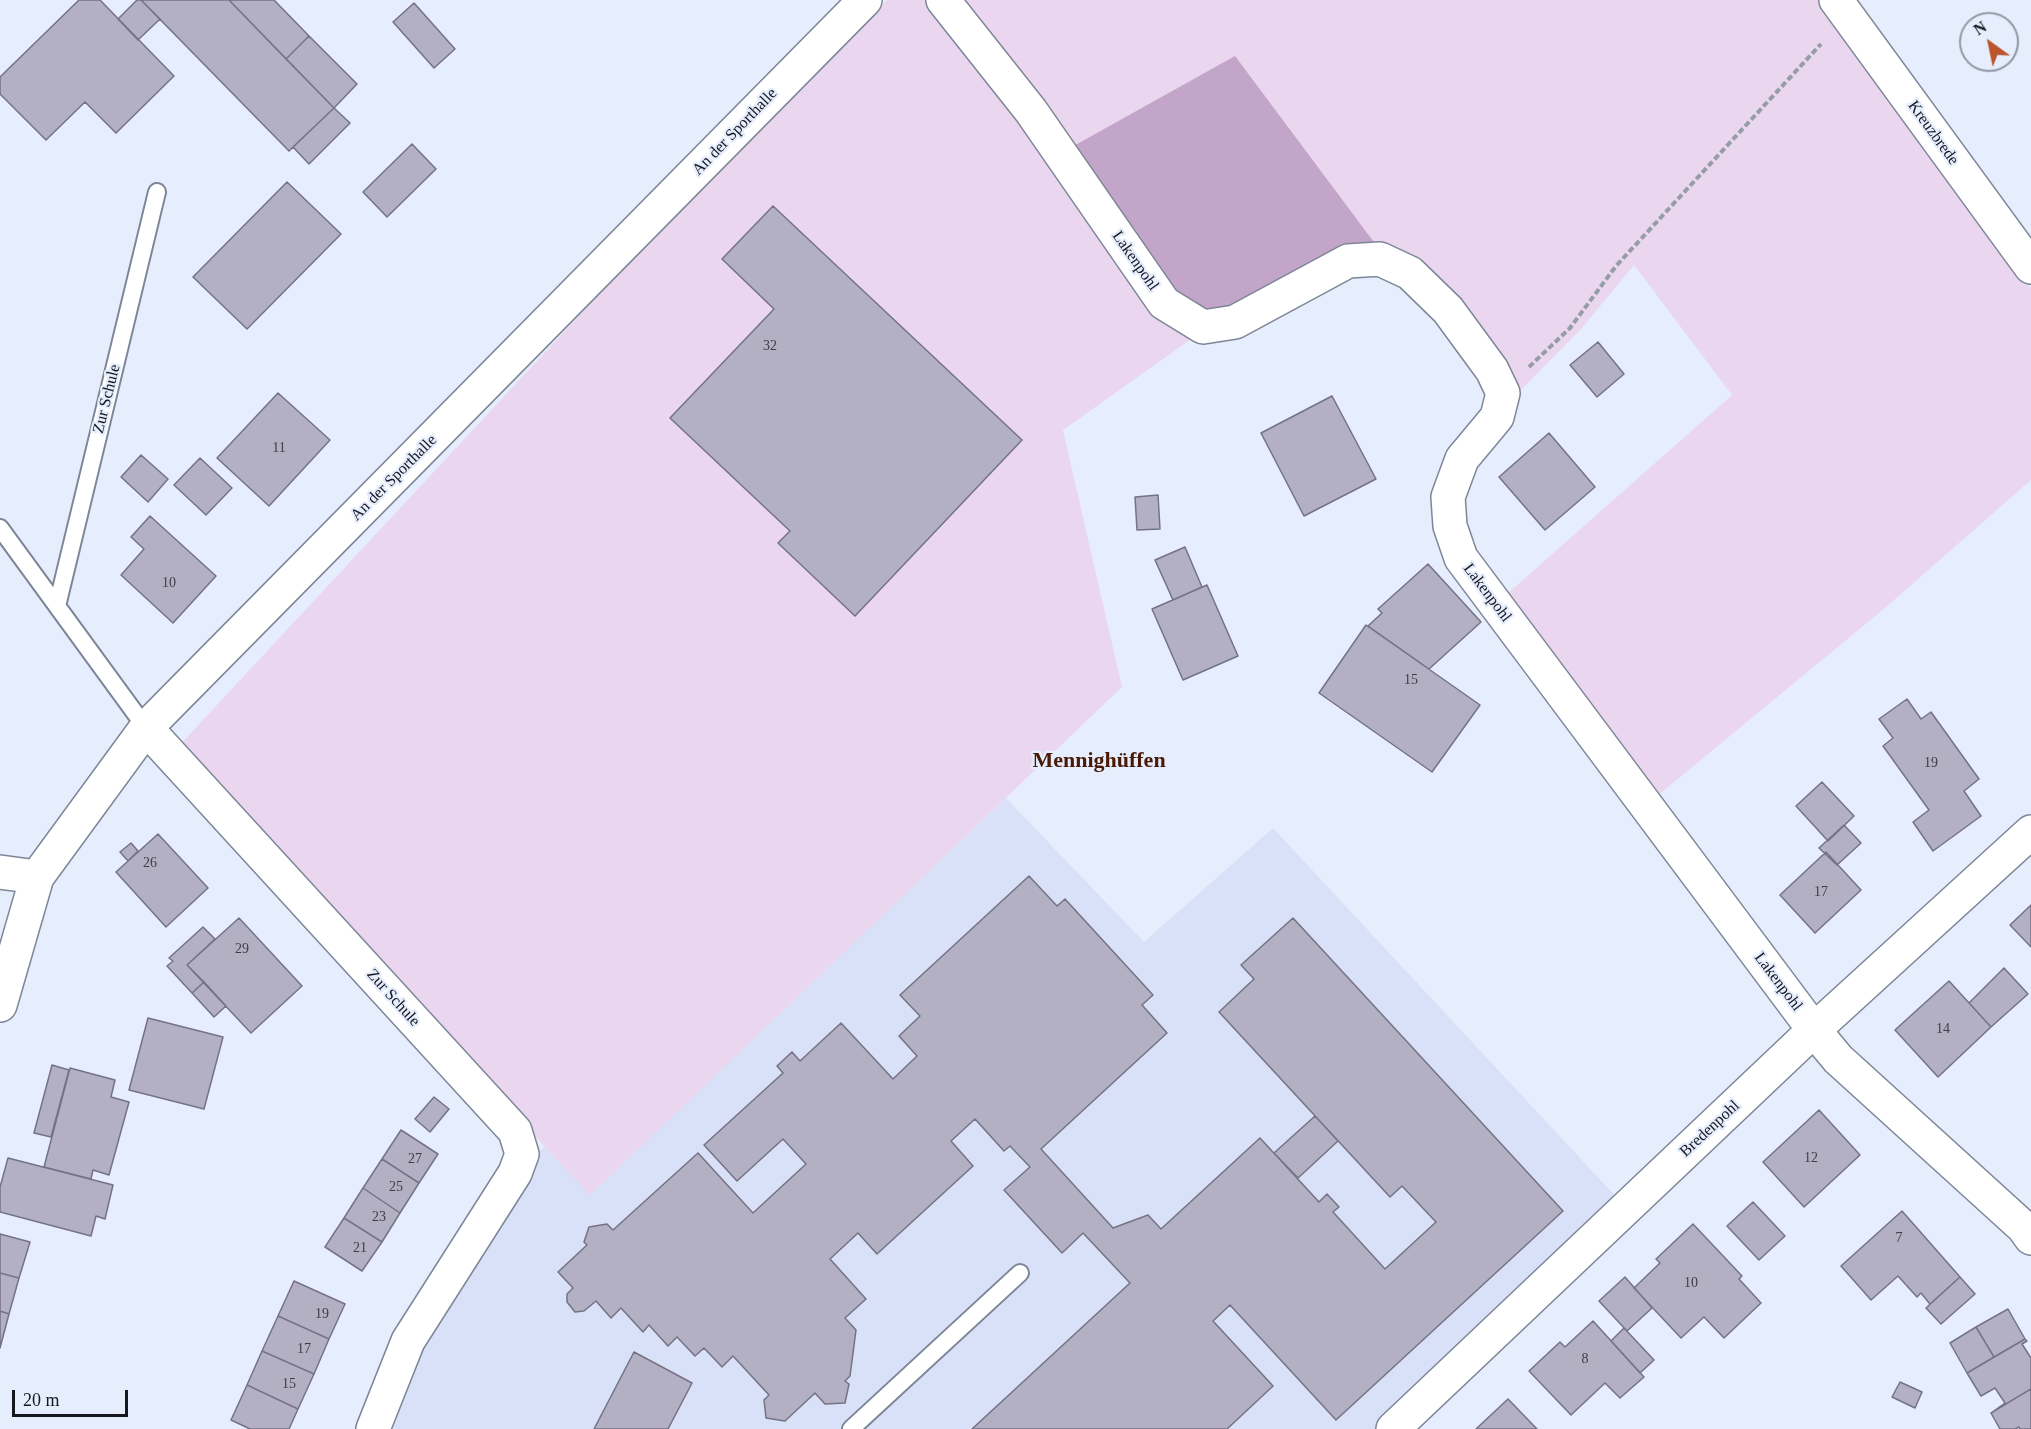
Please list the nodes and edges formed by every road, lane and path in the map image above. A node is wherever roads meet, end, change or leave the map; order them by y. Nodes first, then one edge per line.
1 (865, 0) edge
2 (943, 0) edge
3 (1842, 8) edge
4 (157, 192) dead end
5 (2031, 267) edge
6 (1503, 393) junction
7 (0, 528) edge
8 (57, 606) junction
9 (146, 728) junction
10 (2031, 832) edge
11 (0, 872) edge
12 (37, 877) junction
13 (0, 1005) edge
14 (1815, 1030) junction
15 (2031, 1238) edge
16 (1020, 1273) dead end
17 (373, 1429) edge
18 (851, 1429) edge
19 (1393, 1429) edge

1 - 9 street, An der Sporthalle
2 - 6 street, Lakenpohl
3 - 5 street, Kreuzbrede
3 - 6 path
4 - 8 lane, Zur Schule
6 - 14 street, Lakenpohl
7 - 8 lane, Zur Schule
8 - 9 lane, Zur Schule
9 - 12 street, An der Sporthalle
9 - 17 street, Zur Schule
10 - 14 street, Bredenpohl
11 - 12 street
12 - 13 street, An der Sporthalle
14 - 15 street, Lakenpohl
14 - 19 street, Bredenpohl
16 - 18 lane

